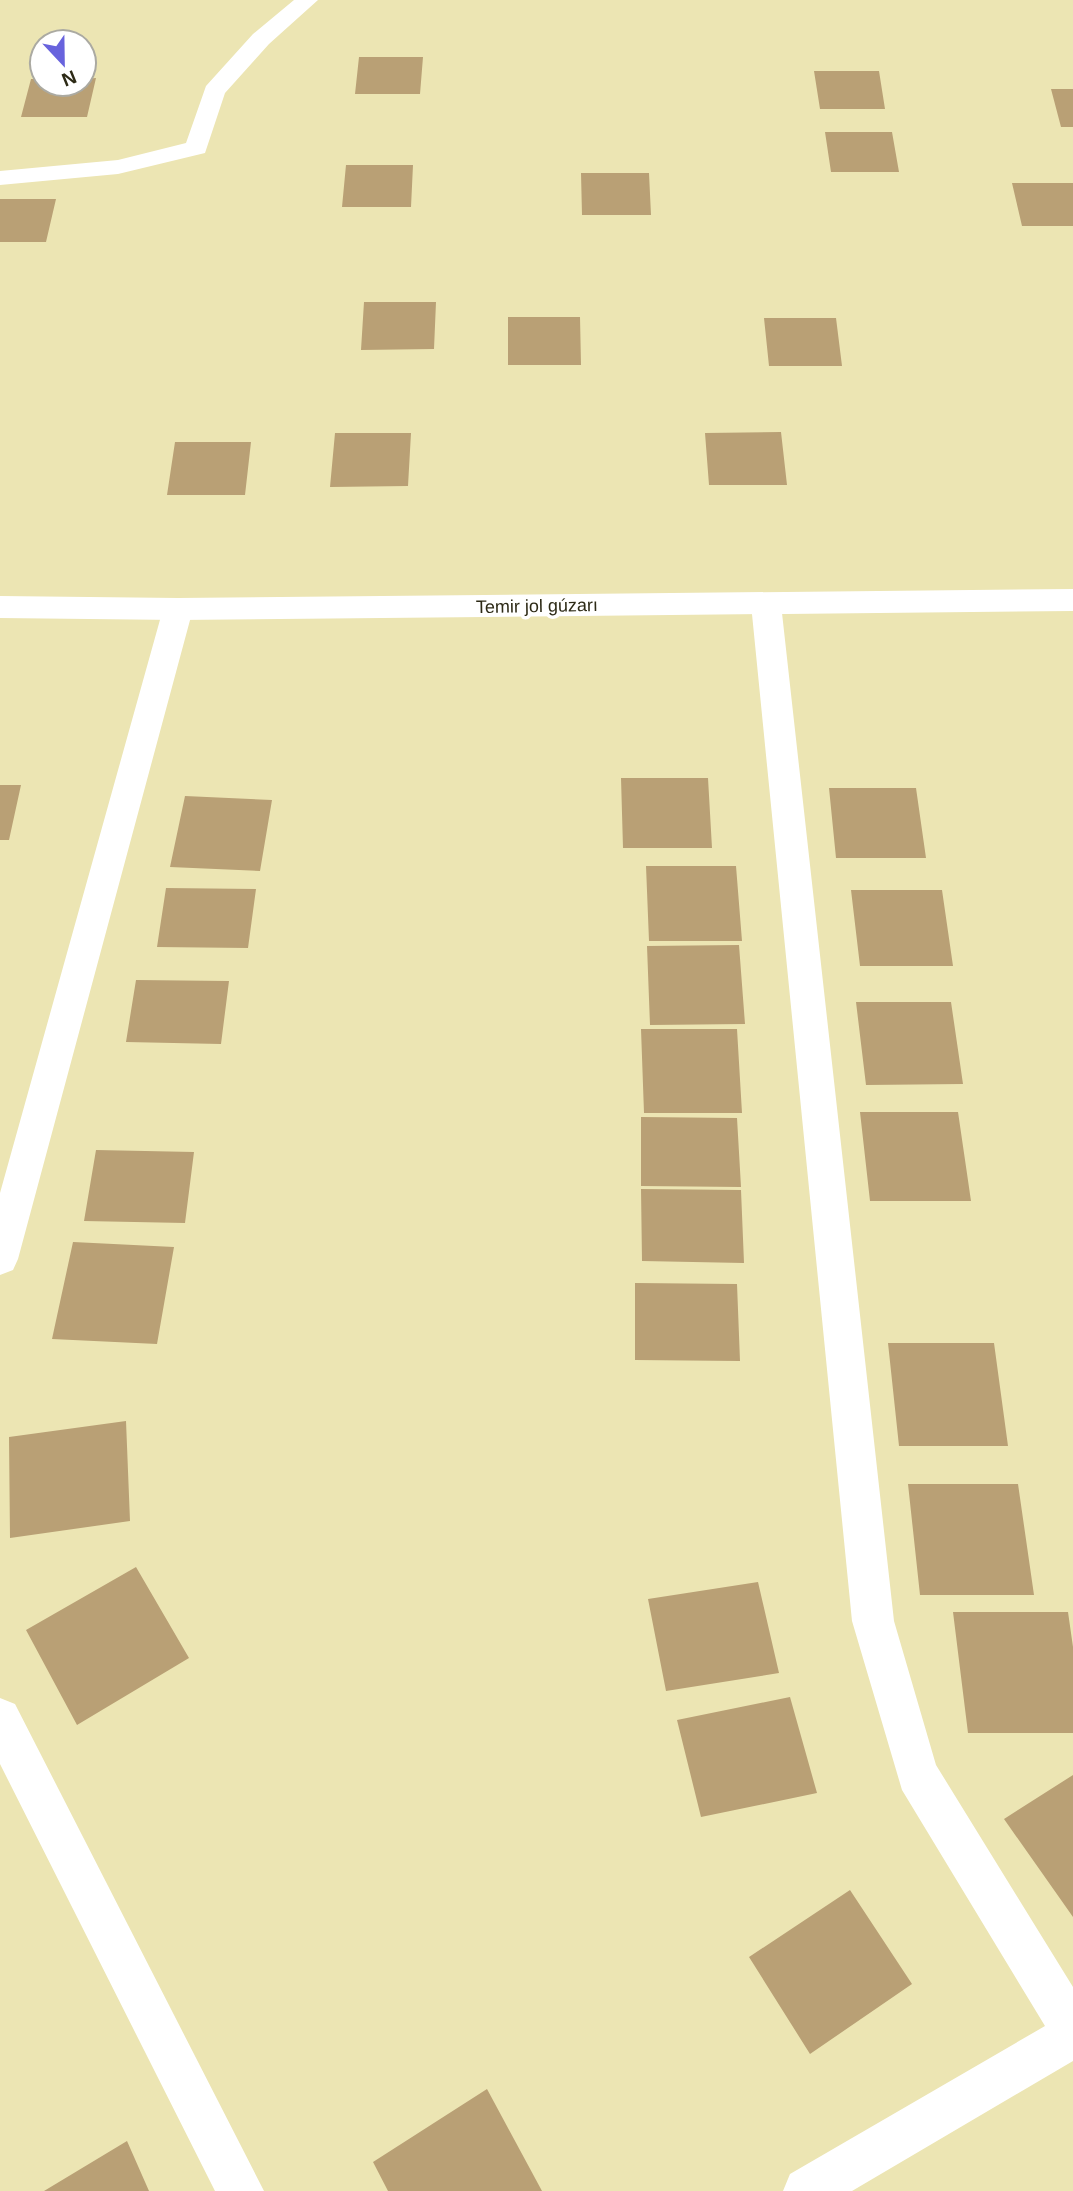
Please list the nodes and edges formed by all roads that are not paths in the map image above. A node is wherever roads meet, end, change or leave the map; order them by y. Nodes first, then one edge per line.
1 (307, 0) edge
2 (0, 178) edge
3 (1073, 600) edge
4 (766, 604) junction
5 (0, 607) edge
6 (178, 610) junction
7 (0, 1259) edge
8 (0, 1719) edge
9 (1073, 2029) edge
10 (1073, 2035) edge
11 (240, 2191) edge
12 (807, 2191) edge

1 - 2 street
3 - 4 street, Temir jol gúzarı
4 - 6 street, Temir jol gúzarı
4 - 9 street
5 - 6 street, Temir jol gúzarı
6 - 7 street
8 - 11 street
10 - 12 street

